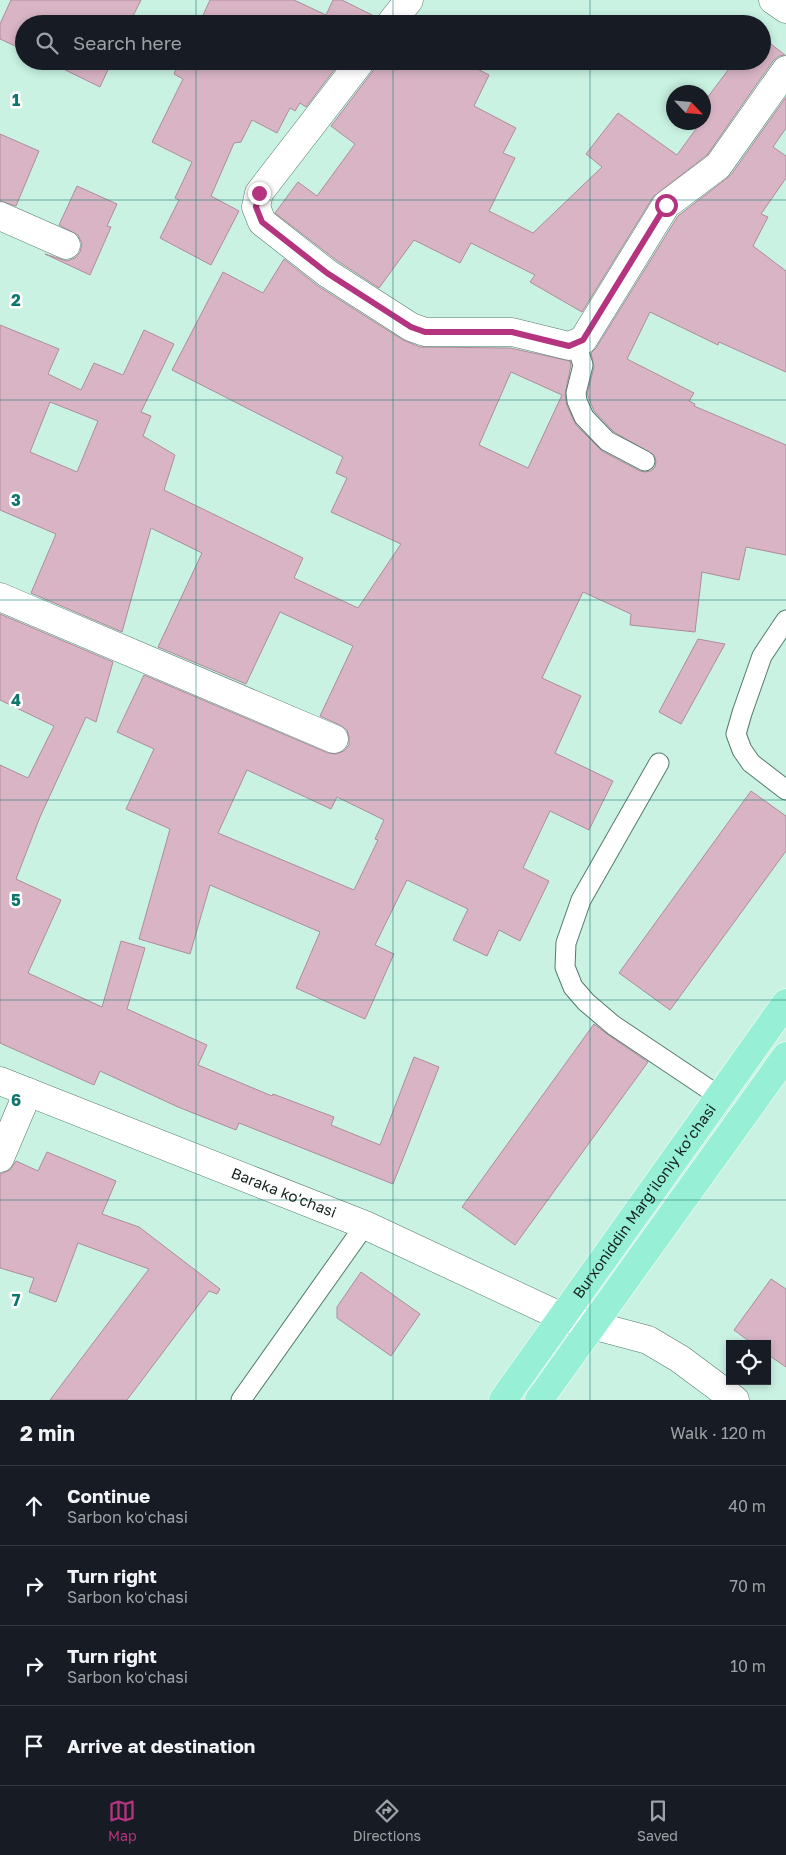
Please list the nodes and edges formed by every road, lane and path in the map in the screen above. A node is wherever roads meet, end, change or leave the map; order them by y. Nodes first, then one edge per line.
1 (409, 0) edge
2 (773, 0) edge
3 (786, 8) edge
4 (397, 15) edge
5 (354, 70) edge
6 (786, 70) edge
7 (0, 216) edge
8 (66, 245) dead end
9 (576, 343) junction
10 (645, 461) dead end
11 (0, 597) edge
12 (786, 620) edge
13 (334, 739) dead end
14 (659, 763) dead end
15 (786, 790) edge
16 (786, 1003) edge
17 (786, 1056) edge
18 (0, 1081) edge
19 (28, 1092) junction
20 (720, 1096) junction
21 (0, 1158) edge
22 (365, 1225) junction
23 (562, 1317) junction
24 (592, 1325) junction
25 (241, 1400) edge
26 (503, 1400) edge
27 (539, 1400) edge
28 (735, 1400) edge

1 - 4 street
2 - 3 street
5 - 9 street
6 - 9 street
7 - 8 street
9 - 10 lane
11 - 13 street
12 - 15 lane
14 - 20 lane
16 - 20 main road, Burxoniddin Marg’iloniy ko’chasi
17 - 24 main road, Burxoniddin Marg’iloniy ko’chasi
18 - 19 street, Baraka ko'chasi
19 - 21 street
19 - 22 street, Baraka ko'chasi
20 - 23 main road, Burxoniddin Marg’iloniy ko’chasi
22 - 23 street, Baraka ko'chasi
22 - 25 lane
23 - 24 street, Baraka ko'chasi
23 - 26 main road, Burxoniddin Marg’iloniy ko’chasi
24 - 27 main road, Burxoniddin Marg’iloniy ko’chasi
24 - 28 street, Baraka ko'chasi

